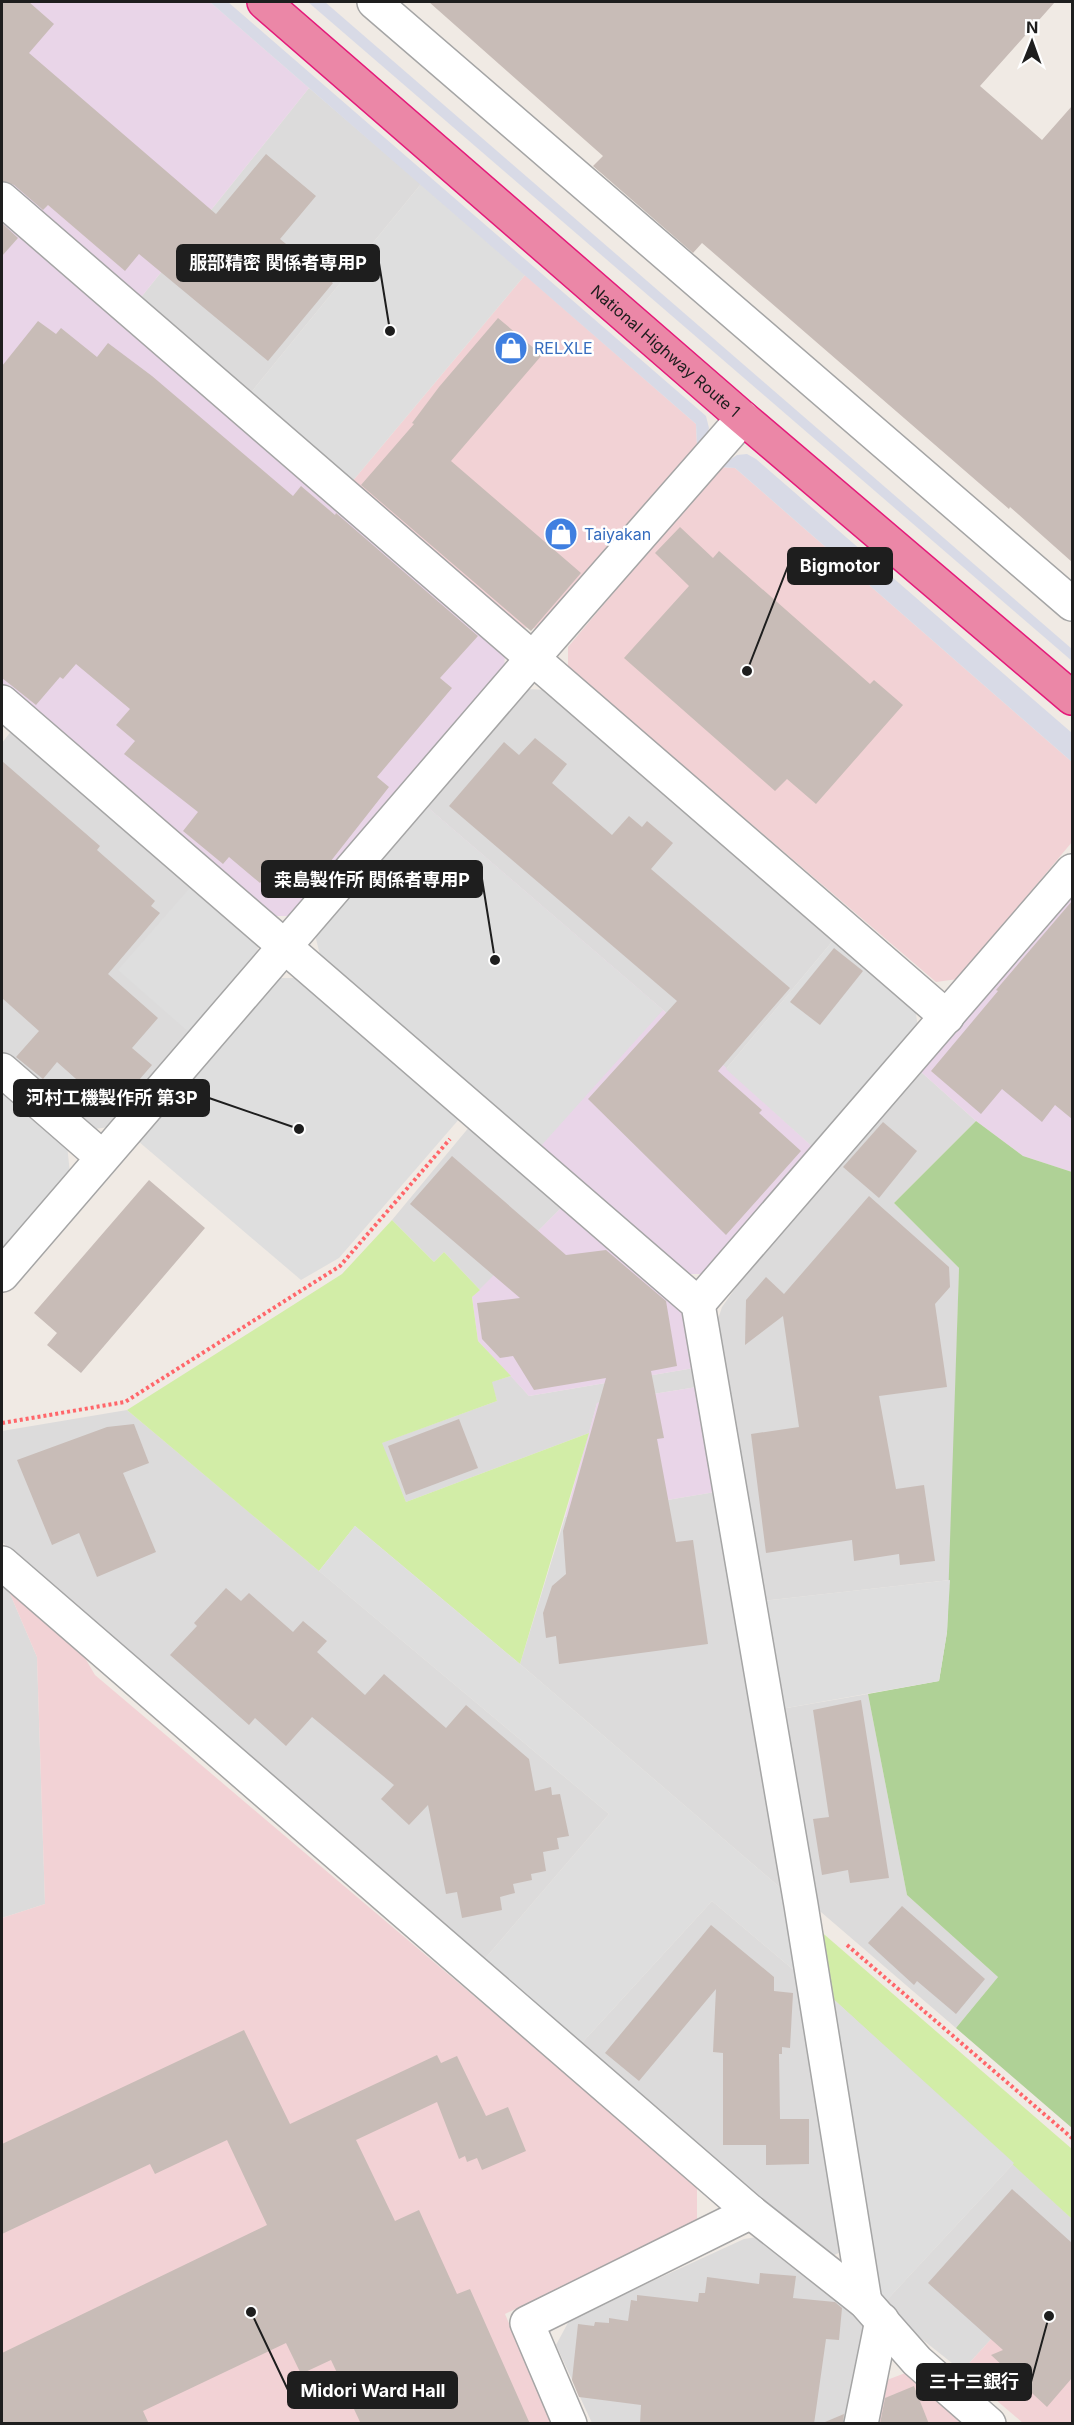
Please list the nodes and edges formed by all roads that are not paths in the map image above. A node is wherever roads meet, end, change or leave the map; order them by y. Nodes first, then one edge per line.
1 (264, 2) edge
2 (374, 2) edge
3 (2, 199) edge
4 (743, 418) junction
5 (1072, 604) edge
6 (532, 659) junction
7 (1072, 698) edge
8 (2, 702) edge
9 (1072, 871) edge
10 (286, 947) junction
11 (947, 1017) junction
12 (2, 1070) edge
13 (102, 1157) junction
14 (2, 1275) edge
15 (698, 1304) junction
16 (2, 1563) edge
17 (751, 2212) junction
18 (873, 2311) junction
19 (570, 2424) edge
20 (861, 2424) edge
21 (989, 2424) edge

1 - 4 highway, National Highway Route 1
2 - 5 street
3 - 6 street
4 - 6 street
4 - 7 highway, National Highway Route 1
6 - 10 street
6 - 11 street
8 - 10 street
9 - 11 street
10 - 13 street
10 - 15 street
11 - 15 street
12 - 13 street
13 - 14 street
15 - 18 street
16 - 17 street
17 - 18 street
17 - 19 street
18 - 20 street
18 - 21 street

